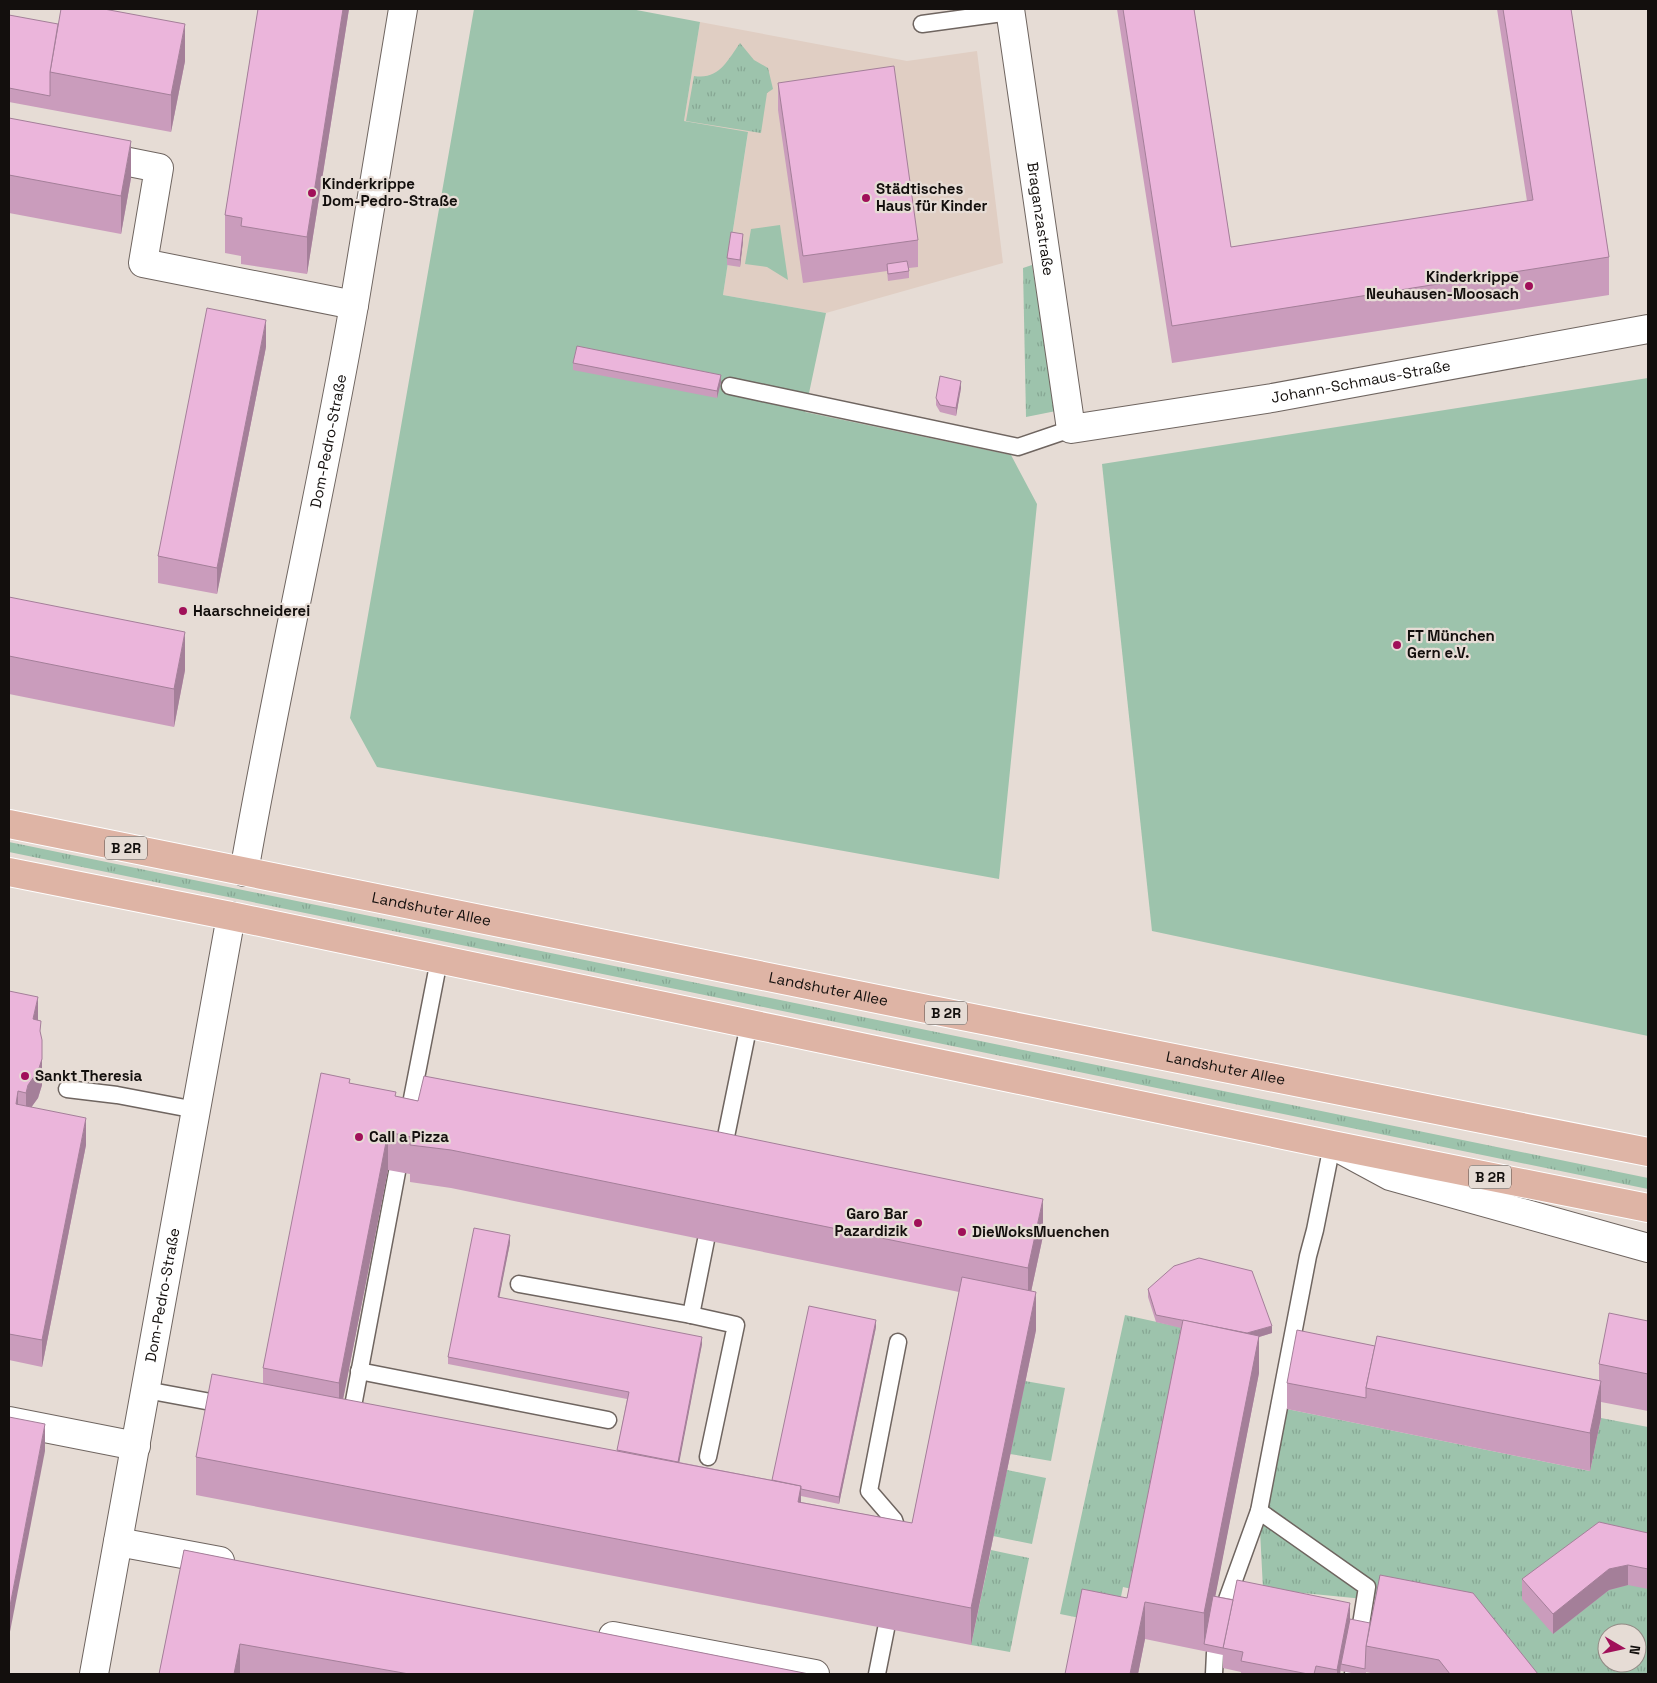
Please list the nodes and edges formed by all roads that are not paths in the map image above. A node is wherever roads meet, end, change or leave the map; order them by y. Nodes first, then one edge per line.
1 (403, 9) edge
2 (1010, 10) edge
3 (922, 24) dead end
4 (75, 152) edge
5 (354, 305) junction
6 (1648, 329) edge
7 (730, 386) dead end
8 (1071, 429) junction
9 (9, 824) edge
10 (9, 872) edge
11 (244, 872) junction
12 (231, 916) junction
13 (439, 960) junction
14 (749, 1024) junction
15 (67, 1090) dead end
16 (196, 1110) junction
17 (404, 1136) edge
18 (1332, 1145) junction
19 (1648, 1152) edge
20 (719, 1170) edge
21 (397, 1172) edge
22 (1648, 1208) edge
23 (706, 1240) edge
24 (1648, 1248) edge
25 (519, 1284) dead end
26 (691, 1314) junction
27 (898, 1342) dead end
28 (360, 1371) junction
29 (146, 1390) junction
30 (243, 1408) edge
31 (9, 1420) edge
32 (608, 1420) dead end
33 (339, 1426) edge
34 (136, 1446) junction
35 (708, 1457) dead end
36 (1259, 1511) junction
37 (118, 1542) junction
38 (901, 1559) edge
39 (243, 1565) edge
40 (1225, 1605) edge
41 (886, 1629) edge
42 (592, 1632) edge
43 (1215, 1653) edge
44 (94, 1674) edge
45 (815, 1674) edge
46 (877, 1674) edge
47 (1214, 1674) edge
48 (1353, 1674) edge

1 - 5 street, Dom-Pedro-Straße
2 - 3 lane
2 - 8 street, Braganzastraße
4 - 5 street
5 - 11 street, Dom-Pedro-Straße
6 - 8 street, Johann-Schmaus-Straße
7 - 8 lane
9 - 11 main road, Landshuter Allee / B 2R
10 - 12 main road, B 2R
11 - 19 main road, Landshuter Allee / B 2R
12 - 13 main road, B 2R
12 - 16 street, Dom-Pedro-Straße
13 - 14 main road, B 2R
13 - 17 lane
14 - 18 main road, B 2R
14 - 20 lane
15 - 16 lane
16 - 29 street, Dom-Pedro-Straße
18 - 22 main road, B 2R
18 - 24 street
18 - 36 lane
21 - 28 lane
23 - 26 lane
25 - 26 lane
26 - 35 lane
27 - 38 lane
28 - 32 lane
28 - 33 lane
29 - 30 lane
29 - 34 street, Dom-Pedro-Straße
31 - 34 street
34 - 37 street, Dom-Pedro-Straße
36 - 40 lane
36 - 48 lane
37 - 39 street
37 - 44 street, Dom-Pedro-Straße
41 - 46 lane
42 - 45 street
43 - 47 lane

